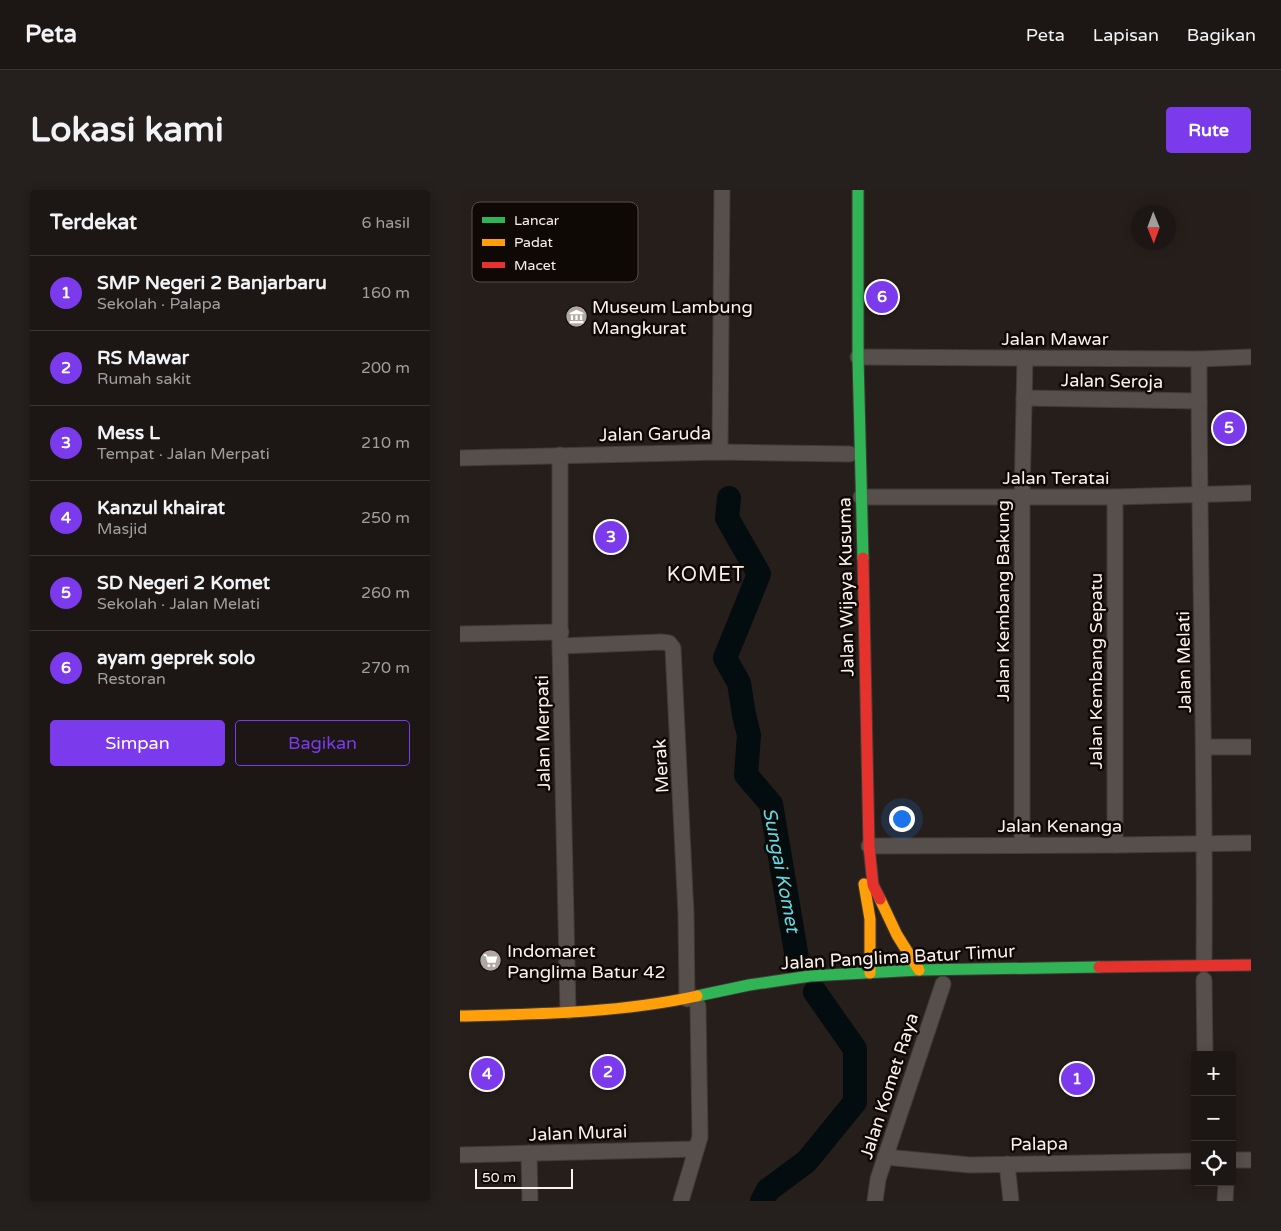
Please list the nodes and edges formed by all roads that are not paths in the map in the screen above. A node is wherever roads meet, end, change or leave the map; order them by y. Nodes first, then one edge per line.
1 (722, 190) edge
2 (848, 190) edge
3 (858, 190) edge
4 (852, 264) junction
5 (858, 357) junction
6 (1251, 357) edge
7 (1025, 358) junction
8 (1199, 359) junction
9 (1024, 398) junction
10 (1199, 401) junction
11 (720, 452) junction
12 (850, 454) junction
13 (560, 455) junction
14 (460, 458) edge
15 (1251, 493) edge
16 (1199, 494) junction
17 (861, 497) junction
18 (1022, 497) junction
19 (1115, 497) junction
20 (460, 634) edge
21 (560, 639) junction
22 (860, 660) junction
23 (1204, 747) junction
24 (1251, 747) edge
25 (1205, 843) junction
26 (1251, 843) edge
27 (1022, 844) junction
28 (869, 846) junction
29 (1115, 846) junction
30 (1251, 965) edge
31 (920, 970) junction
32 (870, 973) junction
33 (1204, 976) junction
34 (943, 984) dead end
35 (745, 998) dead end
36 (692, 1002) junction
37 (460, 1016) edge
38 (566, 1018) junction
39 (1204, 1051) edge
40 (696, 1149) junction
41 (529, 1154) junction
42 (460, 1155) edge
43 (885, 1157) junction
44 (1236, 1160) edge
45 (1251, 1160) edge
46 (1191, 1161) edge
47 (1008, 1164) junction
48 (1226, 1186) edge
49 (530, 1201) edge
50 (680, 1201) edge
51 (875, 1201) edge
52 (1011, 1201) edge
53 (1225, 1201) edge

1 - 11 street
2 - 4 street, Jalan Wijaya Kusuma
3 - 4 street, Jalan Wijaya Kusuma
4 - 5 street, Jalan Wijaya Kusuma
4 - 12 street, Jalan Wijaya Kusuma
5 - 7 street, Jalan Mawar
5 - 17 street, Jalan Wijaya Kusuma
6 - 8 street, Jalan Mawar
7 - 8 street, Jalan Mawar
7 - 9 street, Jalan Kembang Bakung
8 - 10 street, Jalan Melati
9 - 10 street, Jalan Seroja
9 - 18 street, Jalan Kembang Bakung
10 - 16 street, Jalan Melati
11 - 12 street, Jalan Garuda
11 - 13 street, Jalan Garuda
12 - 22 street, Jalan Wijaya Kusuma
13 - 14 street, Jalan Garuda
13 - 21 street, Jalan Merpati
15 - 16 street, Jalan Teratai
16 - 19 street, Jalan Teratai
16 - 23 street, Jalan Melati
17 - 18 street, Jalan Teratai
17 - 22 street, Jalan Wijaya Kusuma
18 - 19 street, Jalan Teratai
18 - 27 street, Jalan Kembang Bakung
19 - 29 street, Jalan Kembang Sepatu
20 - 21 street
21 - 36 street, Merak
21 - 38 street, Jalan Merpati
22 - 28 street, Jalan Wijaya Kusuma
22 - 32 street, Jalan Wijaya Kusuma
23 - 24 street
23 - 25 street, Jalan Melati
25 - 26 street, Jalan Kenanga
25 - 29 street, Jalan Kenanga
25 - 33 street, Jalan Melati
27 - 28 street, Jalan Kenanga
27 - 29 street, Jalan Kenanga
28 - 31 street, Jalan Wijaya Kusuma
30 - 33 street, Jalan Panglima Batur Timur
31 - 32 street, Jalan Panglima Batur Timur
31 - 33 street, Jalan Panglima Batur Timur
32 - 36 street, Jalan Panglima Batur Timur
33 - 39 street, Jalan Melati
34 - 43 street, Jalan Komet Raya
35 - 36 street, Jalan Panglima Batur Timur
36 - 38 street, Jalan Panglima Batur Timur
36 - 40 street
37 - 38 street, Jalan Panglima Batur Timur
40 - 41 street, Jalan Murai
40 - 50 street
41 - 42 street, Jalan Murai
41 - 49 street
43 - 47 street, Palapa
43 - 51 street, Jalan Komet Raya
44 - 45 street
46 - 47 street, Palapa
47 - 52 street
48 - 53 street

